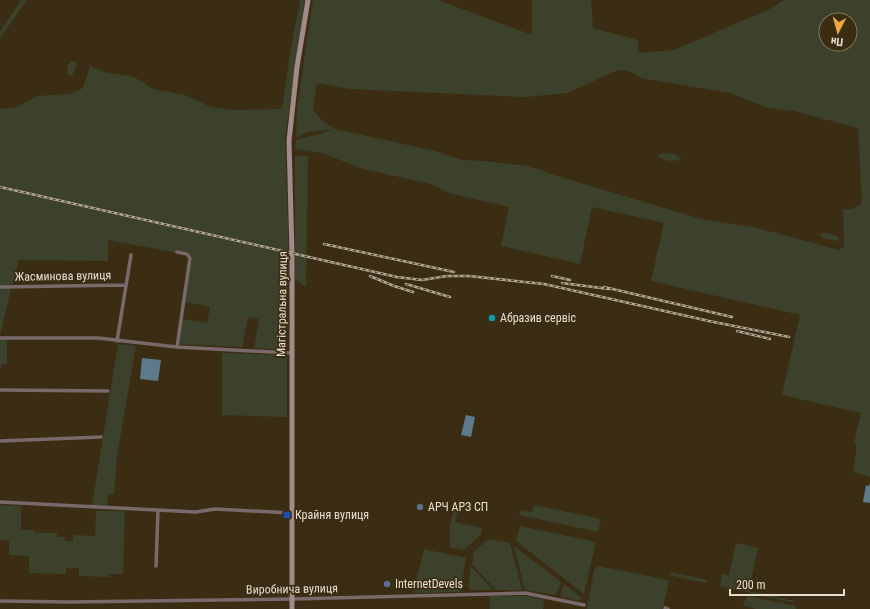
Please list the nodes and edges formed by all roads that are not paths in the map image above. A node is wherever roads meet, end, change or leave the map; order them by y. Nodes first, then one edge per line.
1 (308, 0) edge
2 (177, 252) dead end
3 (131, 255) dead end
4 (126, 285) junction
5 (0, 287) edge
6 (0, 338) edge
7 (117, 341) junction
8 (177, 346) junction
9 (291, 353) junction
10 (0, 390) edge
11 (108, 391) dead end
12 (101, 437) dead end
13 (0, 441) edge
14 (0, 502) edge
15 (158, 510) junction
16 (292, 513) junction
17 (156, 566) dead end
18 (292, 599) junction
19 (0, 601) edge
20 (584, 605) dead end
21 (292, 609) edge

1 - 9 street, Магістральна вулиця
2 - 8 street
3 - 4 street
4 - 5 street, Жасминова вулиця
4 - 7 street
6 - 7 street
7 - 8 street
8 - 9 street
9 - 16 street, Магістральна вулиця
10 - 11 street
12 - 13 street
14 - 15 street
15 - 16 street
15 - 17 street
16 - 18 street, Магістральна вулиця
18 - 19 street, Виробнича вулиця
18 - 20 street, Виробнича вулиця
18 - 21 street, Магістральна вулиця

